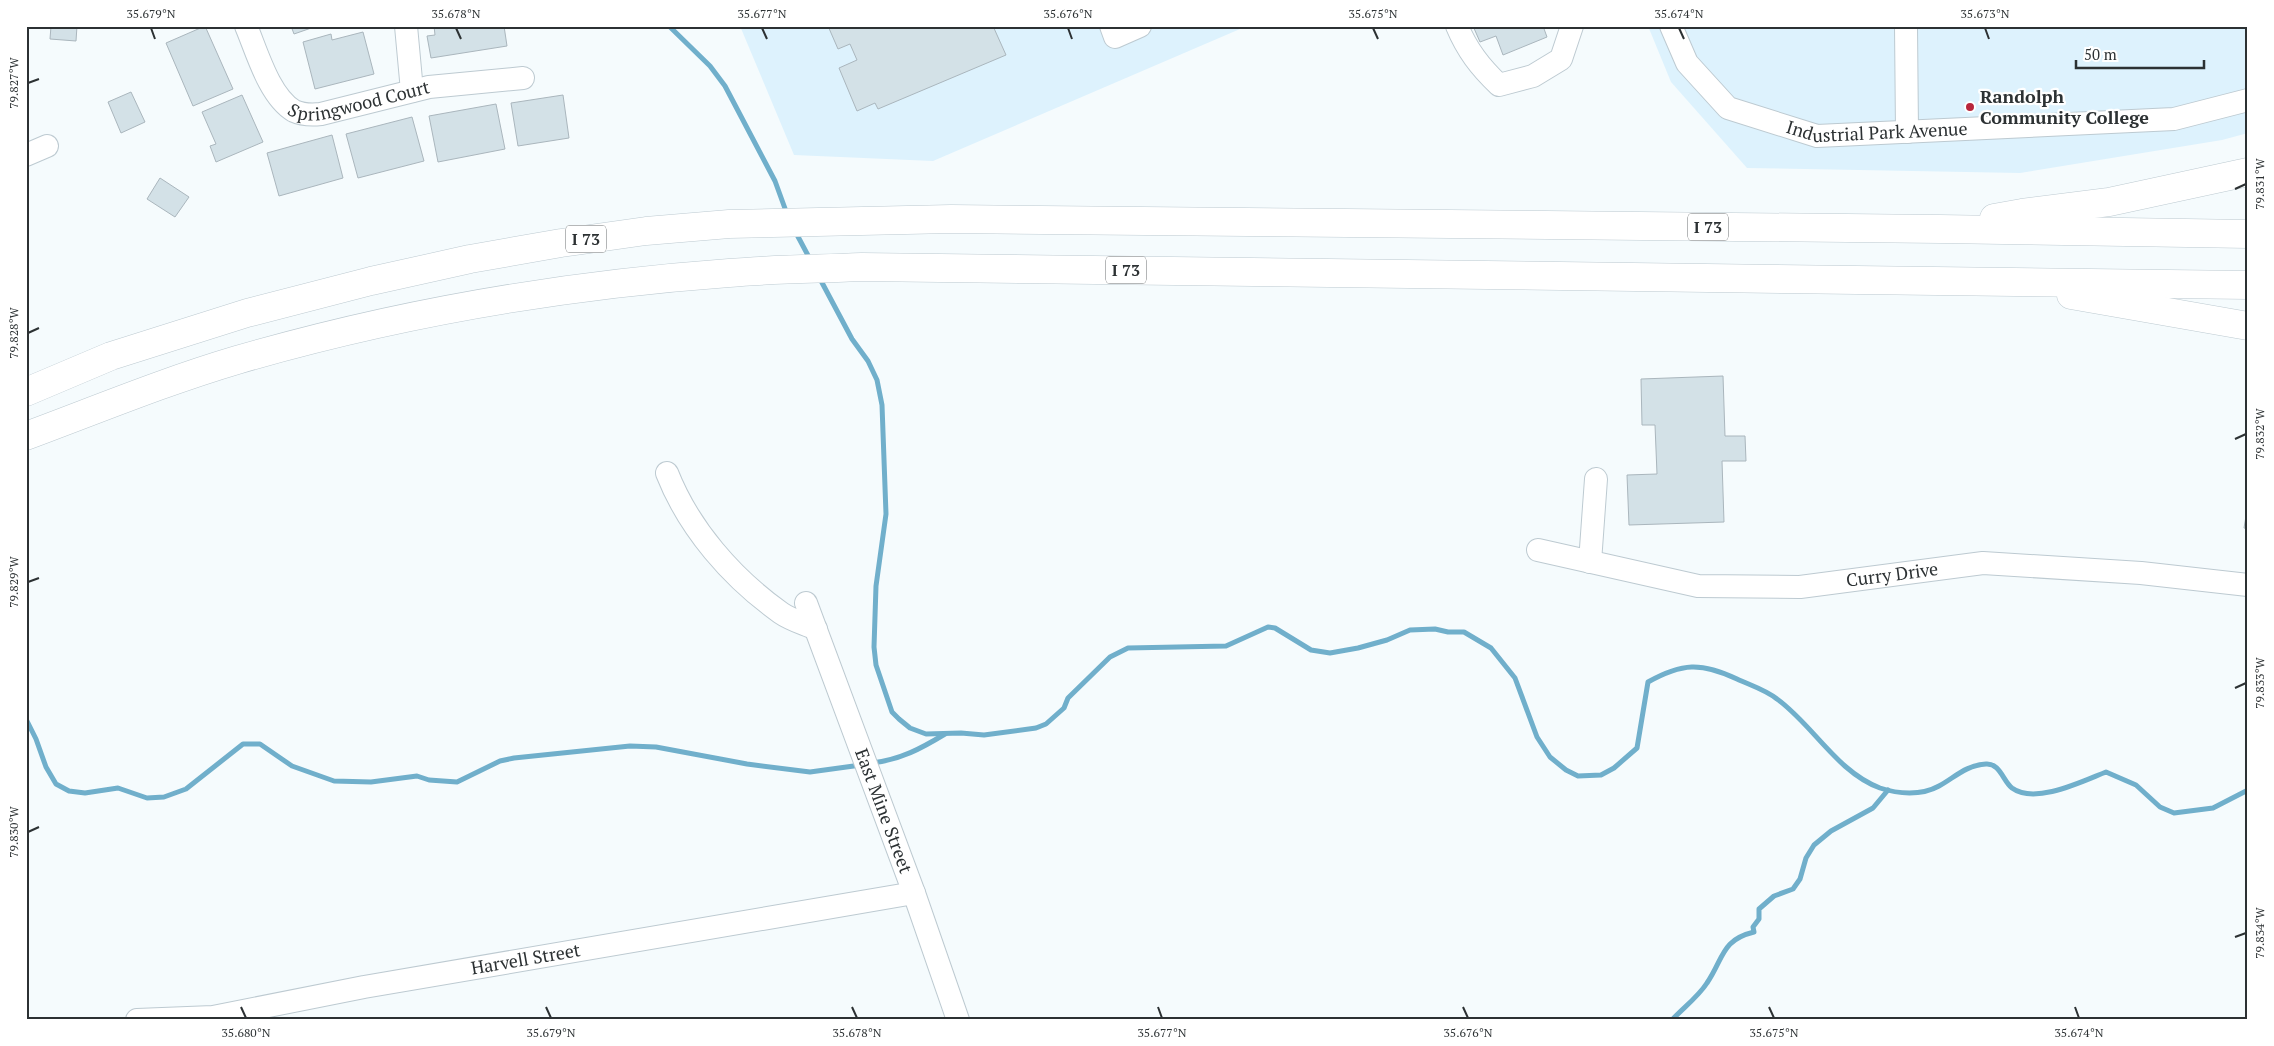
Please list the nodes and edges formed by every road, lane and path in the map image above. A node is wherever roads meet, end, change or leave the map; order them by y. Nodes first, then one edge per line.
1 (246, 26) edge
2 (406, 26) edge
3 (1111, 26) edge
4 (1140, 26) edge
5 (1457, 26) edge
6 (1572, 26) edge
7 (1671, 26) edge
8 (1906, 26) edge
9 (523, 78) dead end
10 (412, 92) junction
11 (2248, 100) edge
12 (1907, 132) junction
13 (47, 146) dead end
14 (26, 155) edge
15 (2248, 172) edge
16 (1940, 229) junction
17 (2248, 234) edge
18 (1991, 280) junction
19 (2248, 285) edge
20 (2248, 326) edge
21 (26, 392) edge
22 (26, 436) edge
23 (666, 473) dead end
24 (1596, 479) dead end
25 (1538, 550) dead end
26 (1590, 562) junction
27 (2248, 585) edge
28 (806, 604) dead end
29 (816, 629) junction
30 (914, 894) junction
31 (137, 1020) edge
32 (958, 1020) edge

1 - 10 street, Springwood Court
2 - 10 street
3 - 4 street
5 - 6 street
7 - 12 street, Industrial Park Avenue
8 - 12 street
9 - 10 street, Springwood Court
11 - 12 street, Industrial Park Avenue
13 - 14 street
15 - 16 highway
16 - 17 highway, I 73
16 - 21 highway, I 73
18 - 19 highway, I 73
18 - 20 highway
18 - 22 highway, I 73
23 - 29 street
24 - 26 street
25 - 26 street, Curry Drive
26 - 27 street, Curry Drive
28 - 29 street, East Mine Street
29 - 30 street, East Mine Street
30 - 31 street, Harvell Street
30 - 32 street, East Mine Street

